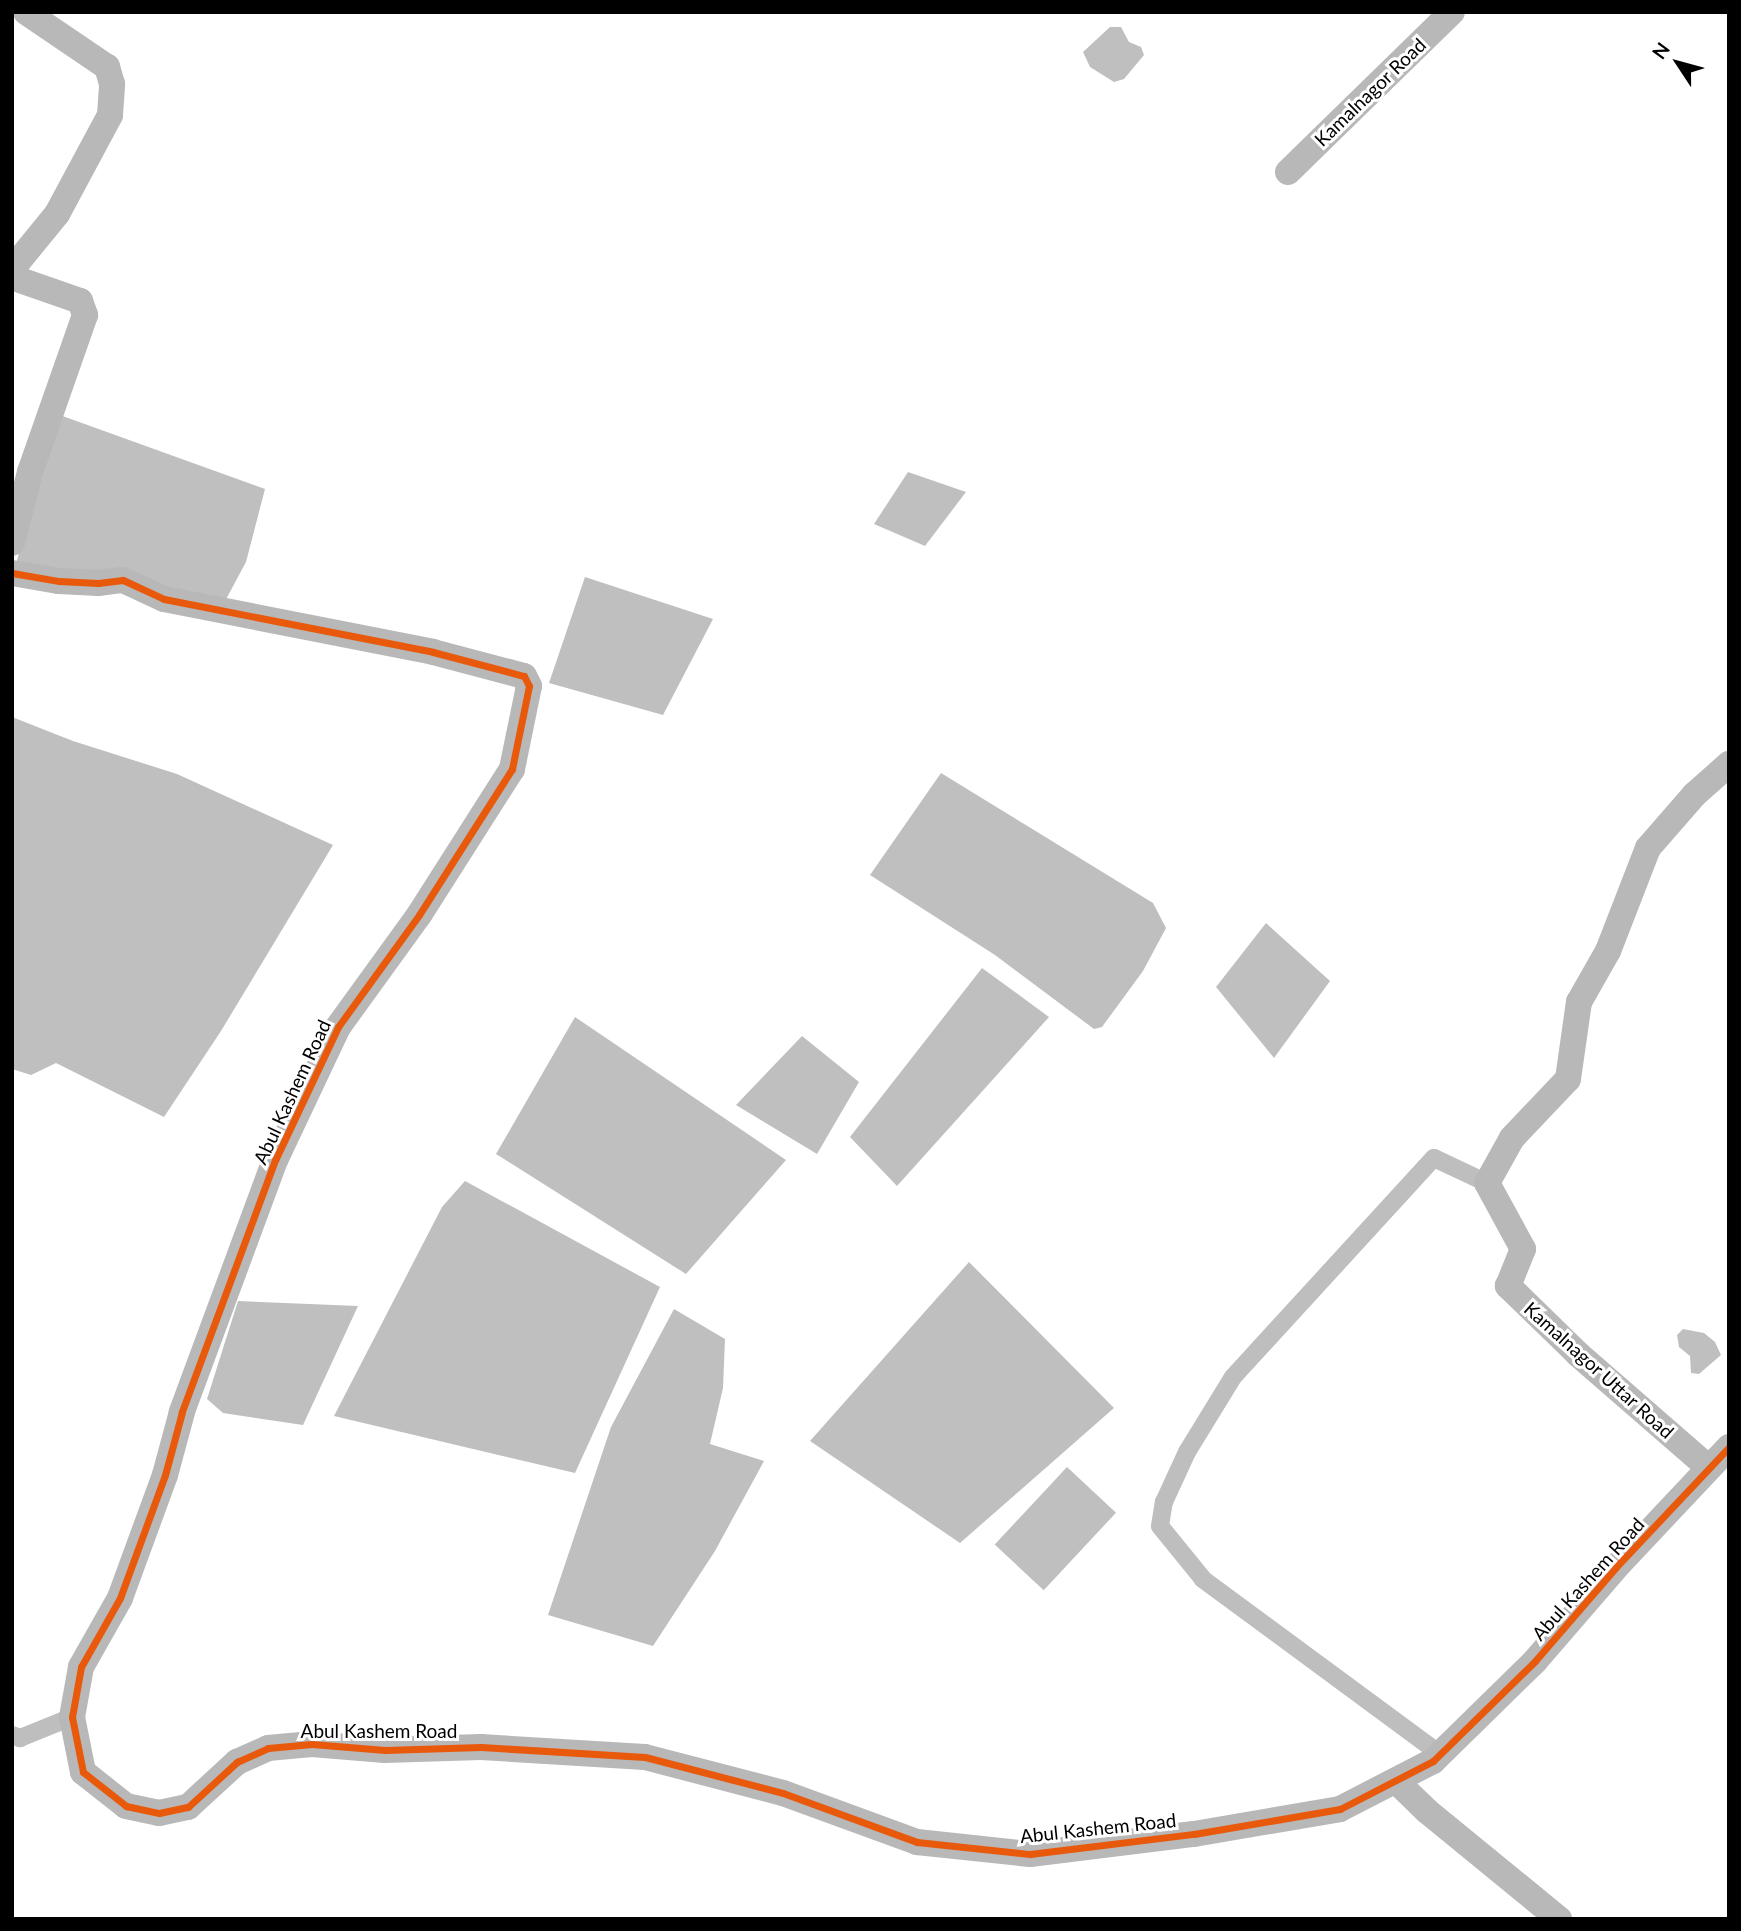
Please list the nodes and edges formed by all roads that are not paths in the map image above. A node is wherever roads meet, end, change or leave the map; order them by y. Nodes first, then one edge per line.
1 (26, 12) edge
2 (1452, 12) edge
3 (1288, 172) dead end
4 (12, 271) edge
5 (12, 544) edge
6 (12, 573) edge
7 (1729, 764) edge
8 (1487, 1183) junction
9 (1729, 1447) edge
10 (1709, 1468) junction
11 (72, 1717) junction
12 (12, 1735) edge
13 (1440, 1754) junction
14 (1396, 1781) junction
15 (1559, 1919) edge

1 - 4 street
2 - 3 street, Kamalnagor Road
4 - 5 street
6 - 11 street, Abul Kashem Road
7 - 8 street
8 - 10 street, Kamalnagor Uttar Road
8 - 13 street
9 - 10 street, Abul Kashem Road
10 - 13 street, Abul Kashem Road
11 - 12 street
11 - 14 street, Abul Kashem Road
13 - 14 street, Abul Kashem Road
14 - 15 street

